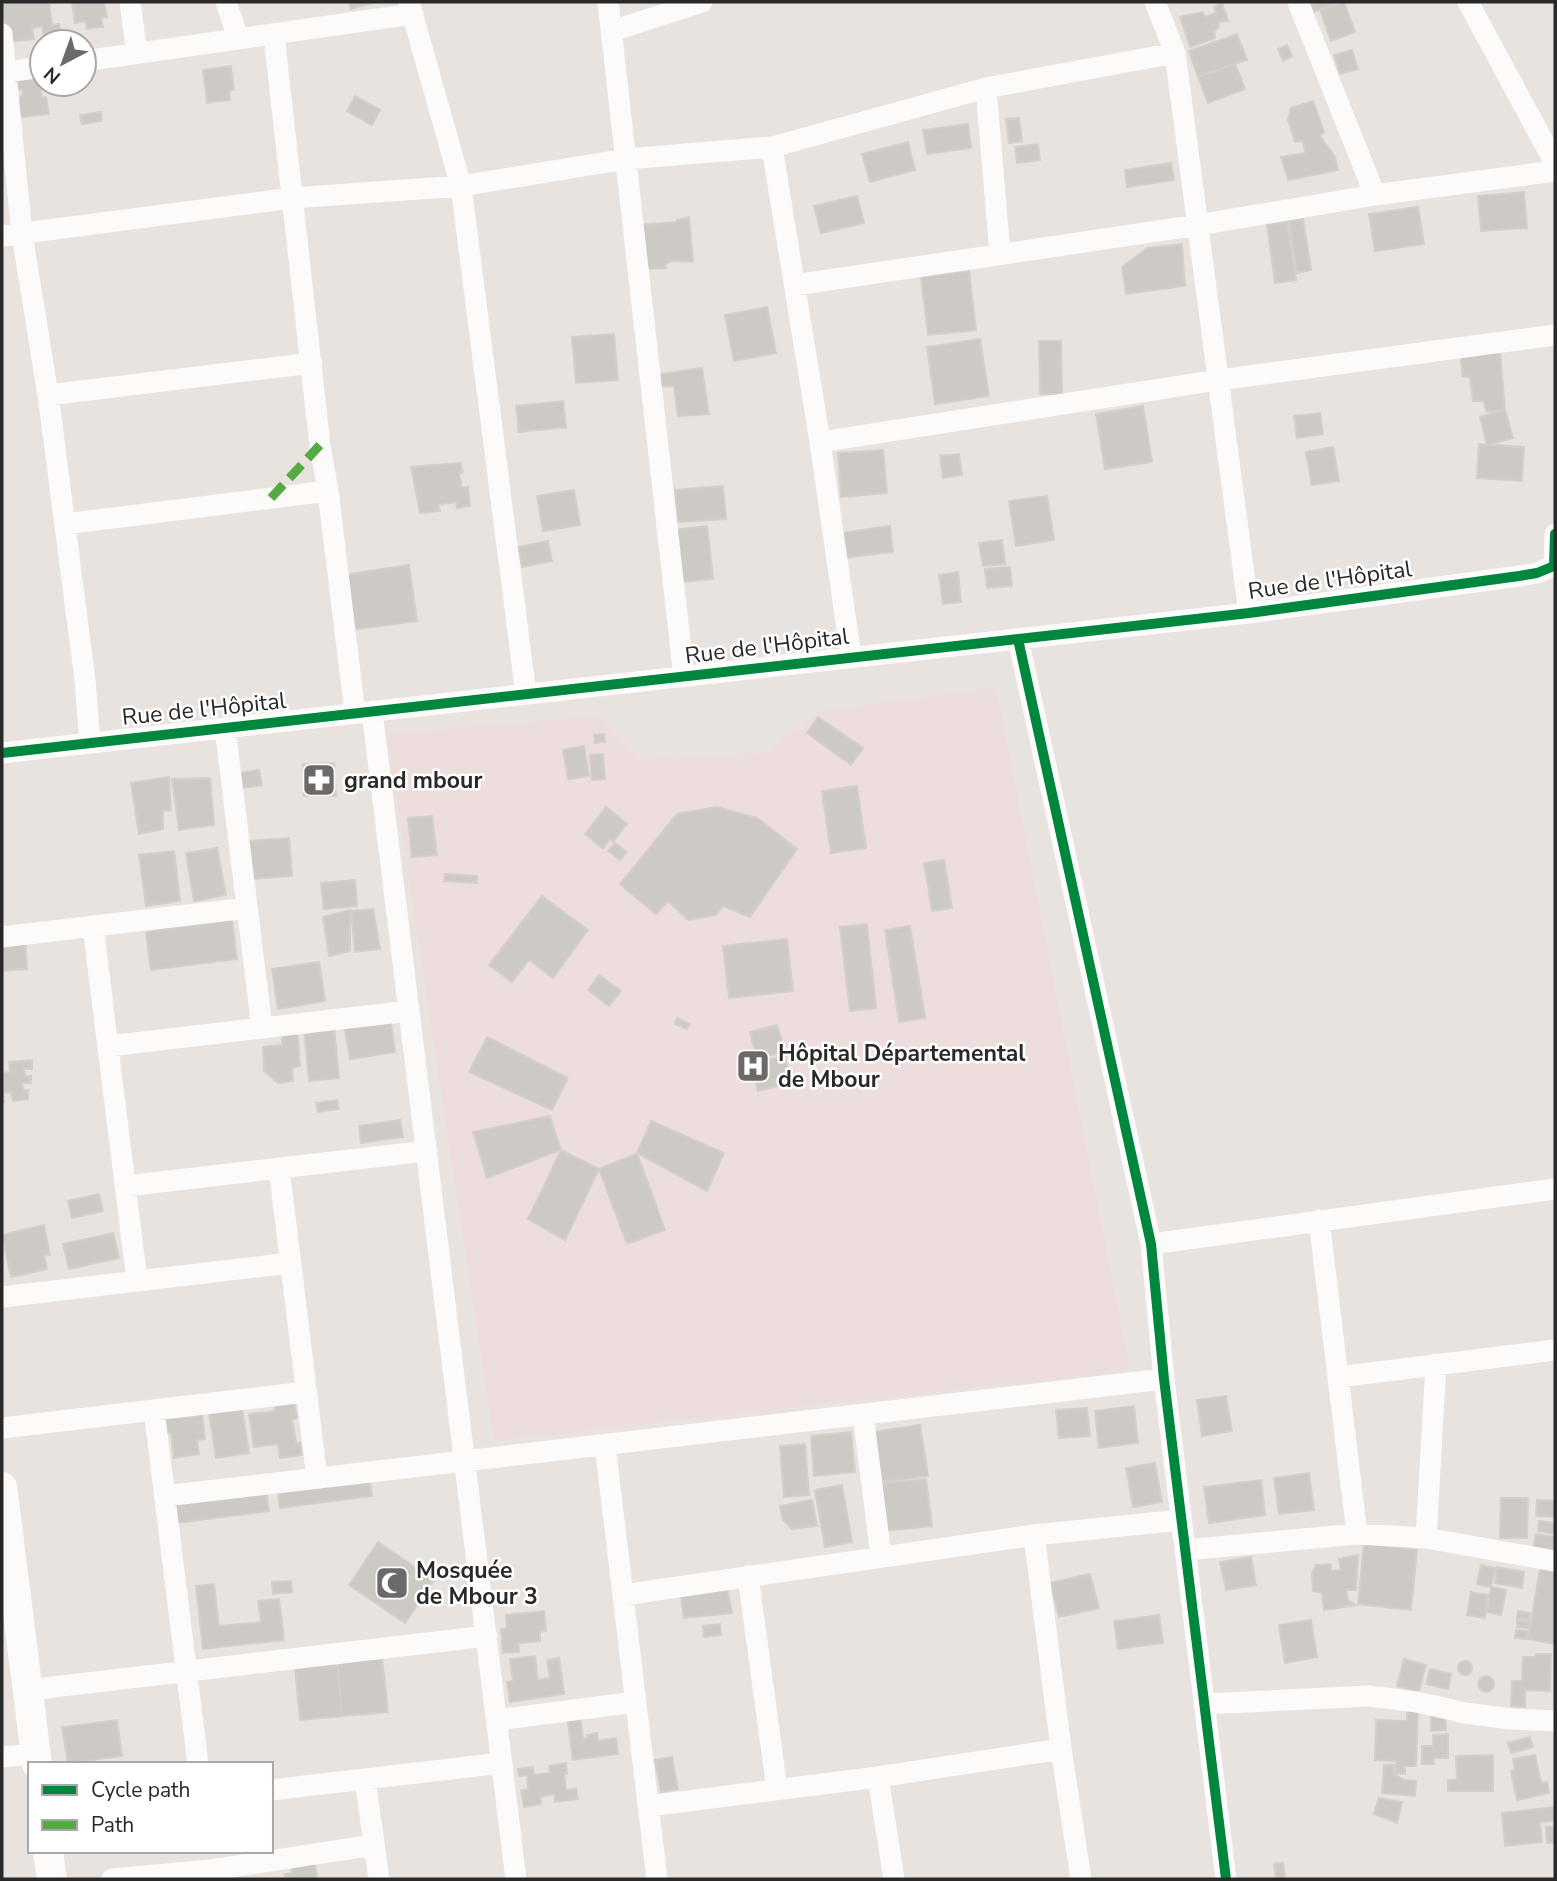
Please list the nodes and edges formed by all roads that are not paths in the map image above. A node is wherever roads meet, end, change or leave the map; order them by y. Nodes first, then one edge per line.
1 (130, 2) edge
2 (226, 2) edge
3 (608, 2) edge
4 (702, 2) edge
5 (1154, 2) edge
6 (1298, 2) edge
7 (1468, 2) edge
8 (411, 8) edge
9 (611, 31) junction
10 (2, 34) edge
11 (274, 36) junction
12 (238, 37) junction
13 (137, 53) junction
14 (1175, 53) junction
15 (98, 59) edge
16 (28, 69) edge
17 (7, 72) junction
18 (986, 88) junction
19 (772, 147) junction
20 (626, 159) junction
21 (1555, 163) edge
22 (1555, 171) edge
23 (461, 186) junction
24 (1375, 195) junction
25 (292, 198) junction
26 (1198, 225) junction
27 (12, 235) edge
28 (1000, 254) junction
29 (794, 285) junction
30 (1555, 335) edge
31 (312, 363) junction
32 (1218, 380) junction
33 (48, 395) junction
34 (820, 442) junction
35 (328, 491) junction
36 (65, 524) junction
37 (1555, 534) edge
38 (1549, 568) edge
39 (1249, 613) junction
40 (1018, 639) junction
41 (851, 657) junction
42 (684, 677) junction
43 (526, 694) junction
44 (363, 712) junction
45 (225, 728) junction
46 (90, 743) junction
47 (2, 753) edge
48 (247, 908) junction
49 (93, 926) junction
50 (2, 937) edge
51 (409, 1011) junction
52 (262, 1028) junction
53 (108, 1046) junction
54 (427, 1151) junction
55 (279, 1168) junction
56 (125, 1186) junction
57 (1555, 1189) edge
58 (1319, 1220) junction
59 (1151, 1244) junction
60 (290, 1263) junction
61 (137, 1281) junction
62 (2, 1297) edge
63 (1555, 1350) edge
64 (1436, 1364) junction
65 (1338, 1377) junction
66 (1164, 1379) junction
67 (306, 1392) junction
68 (154, 1410) junction
69 (863, 1414) junction
70 (2, 1428) edge
71 (605, 1444) junction
72 (465, 1461) junction
73 (317, 1478) junction
74 (2, 1487) edge
75 (164, 1496) junction
76 (1181, 1520) junction
77 (1357, 1534) junction
78 (1034, 1535) junction
79 (1426, 1538) junction
80 (1185, 1550) junction
81 (881, 1556) junction
82 (1555, 1561) edge
83 (748, 1576) junction
84 (623, 1595) junction
85 (10, 1618) edge
86 (486, 1636) junction
87 (186, 1671) junction
88 (28, 1689) junction
89 (635, 1702) junction
90 (1204, 1704) junction
91 (497, 1720) junction
92 (1555, 1721) edge
93 (1061, 1749) junction
94 (2, 1757) edge
95 (36, 1759) edge
96 (198, 1762) edge
97 (502, 1763) junction
98 (878, 1777) junction
99 (365, 1779) junction
100 (777, 1788) junction
101 (273, 1790) edge
102 (648, 1805) junction
103 (374, 1845) junction
104 (48, 1853) edge
105 (210, 1861) edge
106 (52, 1879) edge
107 (112, 1879) edge
108 (379, 1879) edge
109 (516, 1879) edge
110 (657, 1879) edge
111 (894, 1879) edge
112 (1081, 1879) edge
113 (1226, 1879) edge

1 - 13 street
2 - 12 street
3 - 9 street
4 - 9 street
5 - 14 street
6 - 24 street
7 - 21 street
8 - 11 street
8 - 23 street
9 - 20 street
10 - 17 street
11 - 12 street
11 - 25 street
12 - 13 street
13 - 15 street
14 - 18 street
14 - 26 street
16 - 17 street
17 - 27 street
18 - 19 street
18 - 28 street
19 - 20 street
19 - 29 street
20 - 23 street
20 - 42 street
22 - 24 street
23 - 25 street
23 - 43 street
24 - 26 street
25 - 27 street
25 - 31 street
26 - 28 street
26 - 32 street
27 - 33 street
28 - 29 street
29 - 34 street
30 - 32 street
31 - 33 street
31 - 35 street
32 - 34 street
32 - 39 street
33 - 36 street
34 - 41 street
35 - 36 street
35 - 44 street
36 - 46 street
37 - 38 street
38 - 39 street, Rue de l'Hôpital
39 - 40 street, Rue de l'Hôpital
40 - 41 street, Rue de l'Hôpital
40 - 59 street
41 - 42 street, Rue de l'Hôpital
42 - 43 street, Rue de l'Hôpital
43 - 44 street, Rue de l'Hôpital
44 - 45 street, Rue de l'Hôpital
44 - 51 street
45 - 46 street, Rue de l'Hôpital
45 - 48 street
46 - 47 street, Rue de l'Hôpital
48 - 49 street
48 - 52 street
49 - 50 street
49 - 53 street
51 - 52 street
51 - 54 street
52 - 53 street
53 - 56 street
54 - 55 street
54 - 72 street
55 - 56 street
55 - 60 street
56 - 61 street
57 - 58 street
58 - 59 street
58 - 65 street
59 - 66 street
60 - 61 street
60 - 67 street
61 - 62 street
63 - 64 street
64 - 65 street
64 - 79 street
65 - 77 street
66 - 69 street
66 - 76 street
67 - 68 street
67 - 73 street
68 - 70 street
68 - 75 street
69 - 71 street
69 - 81 street
71 - 72 street
71 - 84 street
72 - 73 street
72 - 86 street
73 - 75 street
74 - 85 main road
75 - 87 street
76 - 78 street
76 - 80 street
77 - 79 street
77 - 80 street
78 - 81 street
78 - 93 street
79 - 82 street
80 - 90 street
81 - 83 street
83 - 84 street
83 - 100 street
84 - 89 street
85 - 88 main road
86 - 87 street
86 - 91 street
87 - 88 street
87 - 96 street
88 - 95 main road
89 - 91 street
89 - 102 street
90 - 92 street
90 - 113 street
91 - 97 street
93 - 98 street
93 - 112 street
94 - 95 street
97 - 99 street
97 - 109 street
98 - 100 street
98 - 111 street
99 - 101 street
99 - 103 street
100 - 102 street
102 - 110 street
103 - 105 street
103 - 108 street
104 - 106 main road
105 - 107 street

